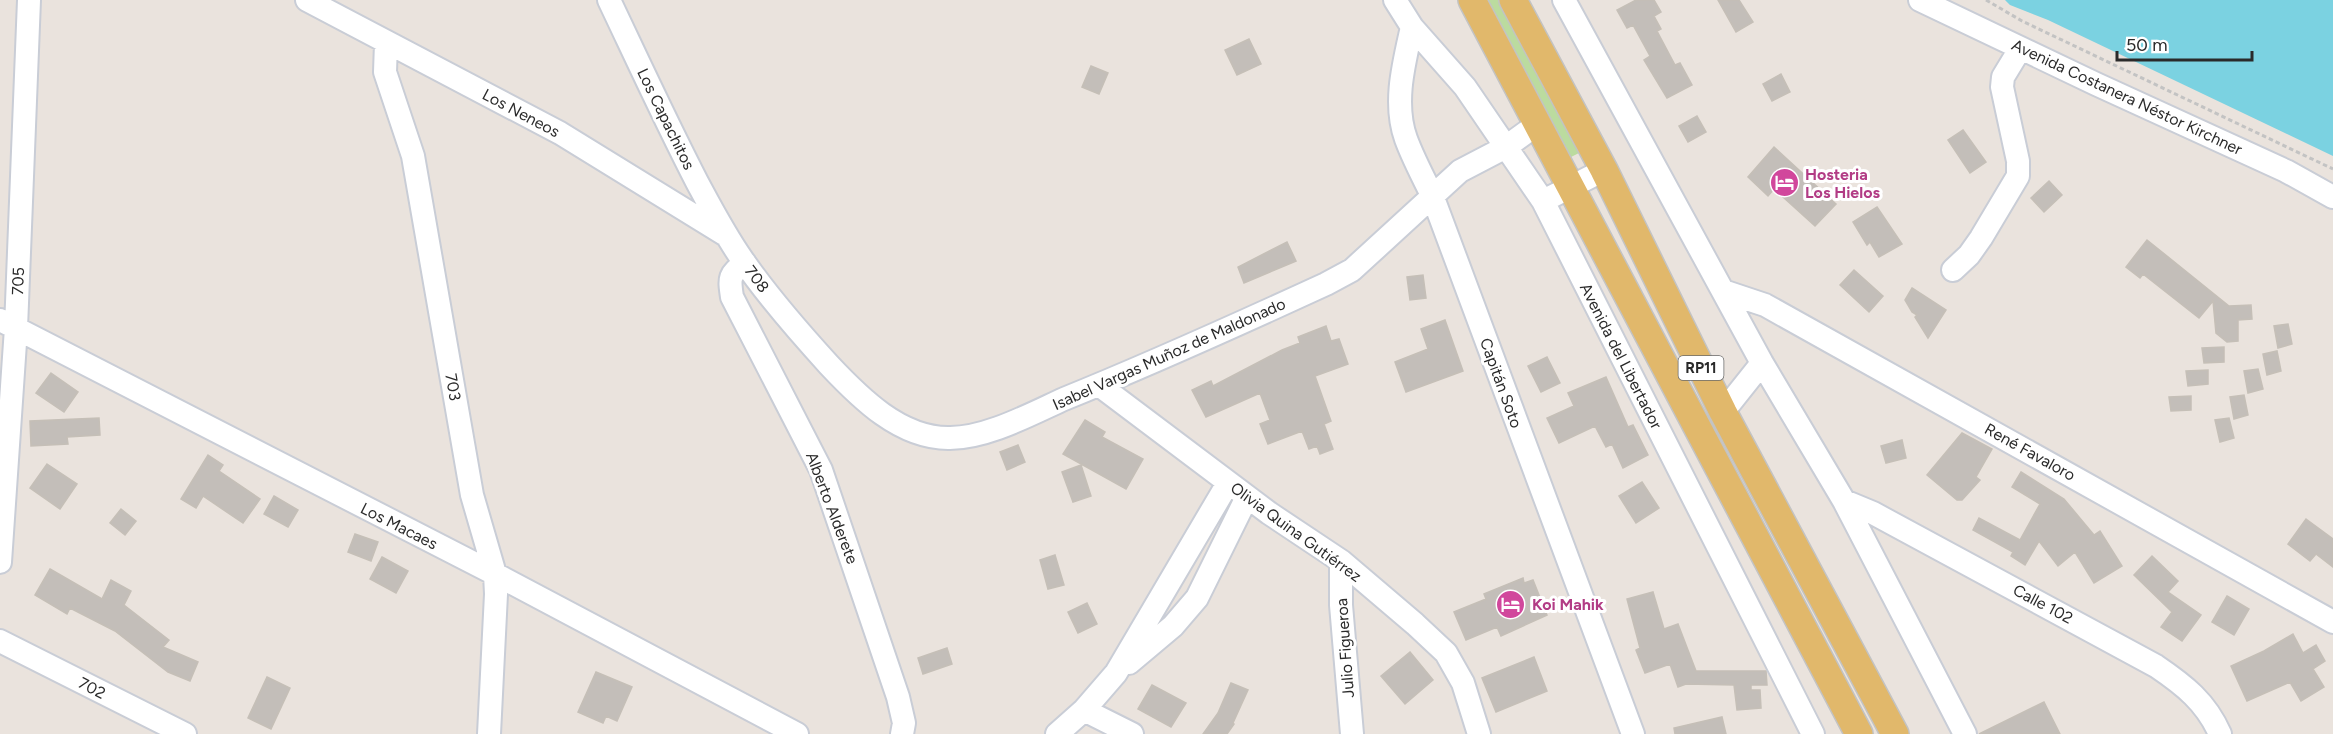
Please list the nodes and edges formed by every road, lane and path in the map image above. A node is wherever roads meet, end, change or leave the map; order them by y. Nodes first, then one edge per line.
1 (29, 0) edge
2 (307, 0) edge
3 (609, 0) edge
4 (1395, 0) edge
5 (1473, 0) edge
6 (1513, 0) edge
7 (1564, 0) edge
8 (1920, 0) edge
9 (1986, 0) edge
10 (1412, 27) junction
11 (386, 43) junction
12 (2020, 48) junction
13 (1539, 123) junction
14 (1506, 147) junction
15 (2333, 169) edge
16 (1604, 170) junction
17 (1572, 187) junction
18 (1432, 195) junction
19 (2333, 197) edge
20 (1543, 201) junction
21 (728, 236) junction
22 (745, 263) junction
23 (1953, 270) dead end
24 (1723, 291) junction
25 (788, 321) joint
26 (8, 324) edge
27 (1762, 363) junction
28 (1098, 385) junction
29 (1723, 412) junction
30 (1228, 483) junction
31 (3, 485) edge
32 (1247, 497) junction
33 (1844, 501) junction
34 (1341, 561) junction
35 (0, 562) edge
36 (495, 574) junction
37 (2333, 622) edge
38 (0, 641) edge
39 (1116, 673) junction
40 (1084, 710) junction
41 (185, 734) edge
42 (489, 734) edge
43 (797, 734) edge
44 (903, 734) edge
45 (1057, 734) edge
46 (1132, 734) edge
47 (1352, 734) edge
48 (1479, 734) edge
49 (1633, 734) edge
50 (1813, 734) edge
51 (1858, 734) edge
52 (1895, 734) edge
53 (1965, 734) edge
54 (2220, 734) edge

1 - 26 street, 705
2 - 11 street, Los Neneos
3 - 21 street, Los Capachitos
4 - 10 street, Avenida del Libertador
5 - 13 main road, Avenida del Libertador / RP11
6 - 16 main road, RP11
7 - 24 street
8 - 12 street, Avenida Costanera Néstor Kirchner
9 - 15 path
10 - 14 street, Avenida del Libertador
10 - 18 street, Capitán Soto
11 - 21 street, Los Neneos
11 - 36 street, 703
12 - 19 street, Avenida Costanera Néstor Kirchner
12 - 23 street
13 - 14 street, Isabel Vargas Muñoz de Maldonado
13 - 17 main road, Avenida del Libertador / RP11
14 - 18 street, Isabel Vargas Muñoz de Maldonado
14 - 20 street, Avenida del Libertador
16 - 17 street
16 - 29 main road, RP11
17 - 20 street
17 - 51 main road, Avenida del Libertador / RP11
18 - 28 street, Isabel Vargas Muñoz de Maldonado
18 - 49 street, Capitán Soto
20 - 50 street, Avenida del Libertador
21 - 22 street, 708
22 - 25 street, 708
22 - 44 street, Alberto Alderete
24 - 27 street
24 - 37 street, René Favaloro
25 - 28 street, Isabel Vargas Muñoz de Maldonado
26 - 31 street, 705
26 - 36 street, Los Macaes
27 - 29 street
27 - 33 street
28 - 30 street, Olivia Quina Gutiérrez
29 - 52 main road, RP11
30 - 32 street, Olivia Quina Gutiérrez
30 - 39 street
31 - 35 street, 705
32 - 34 street, Olivia Quina Gutiérrez
32 - 39 street
33 - 53 street
33 - 54 street, Calle 102
34 - 47 street, Julio Figueroa
34 - 48 street, Olivia Quina Gutiérrez
36 - 42 street, 703
36 - 43 street, Los Macaes
38 - 41 street, 702
39 - 40 street
40 - 45 street
40 - 46 street

